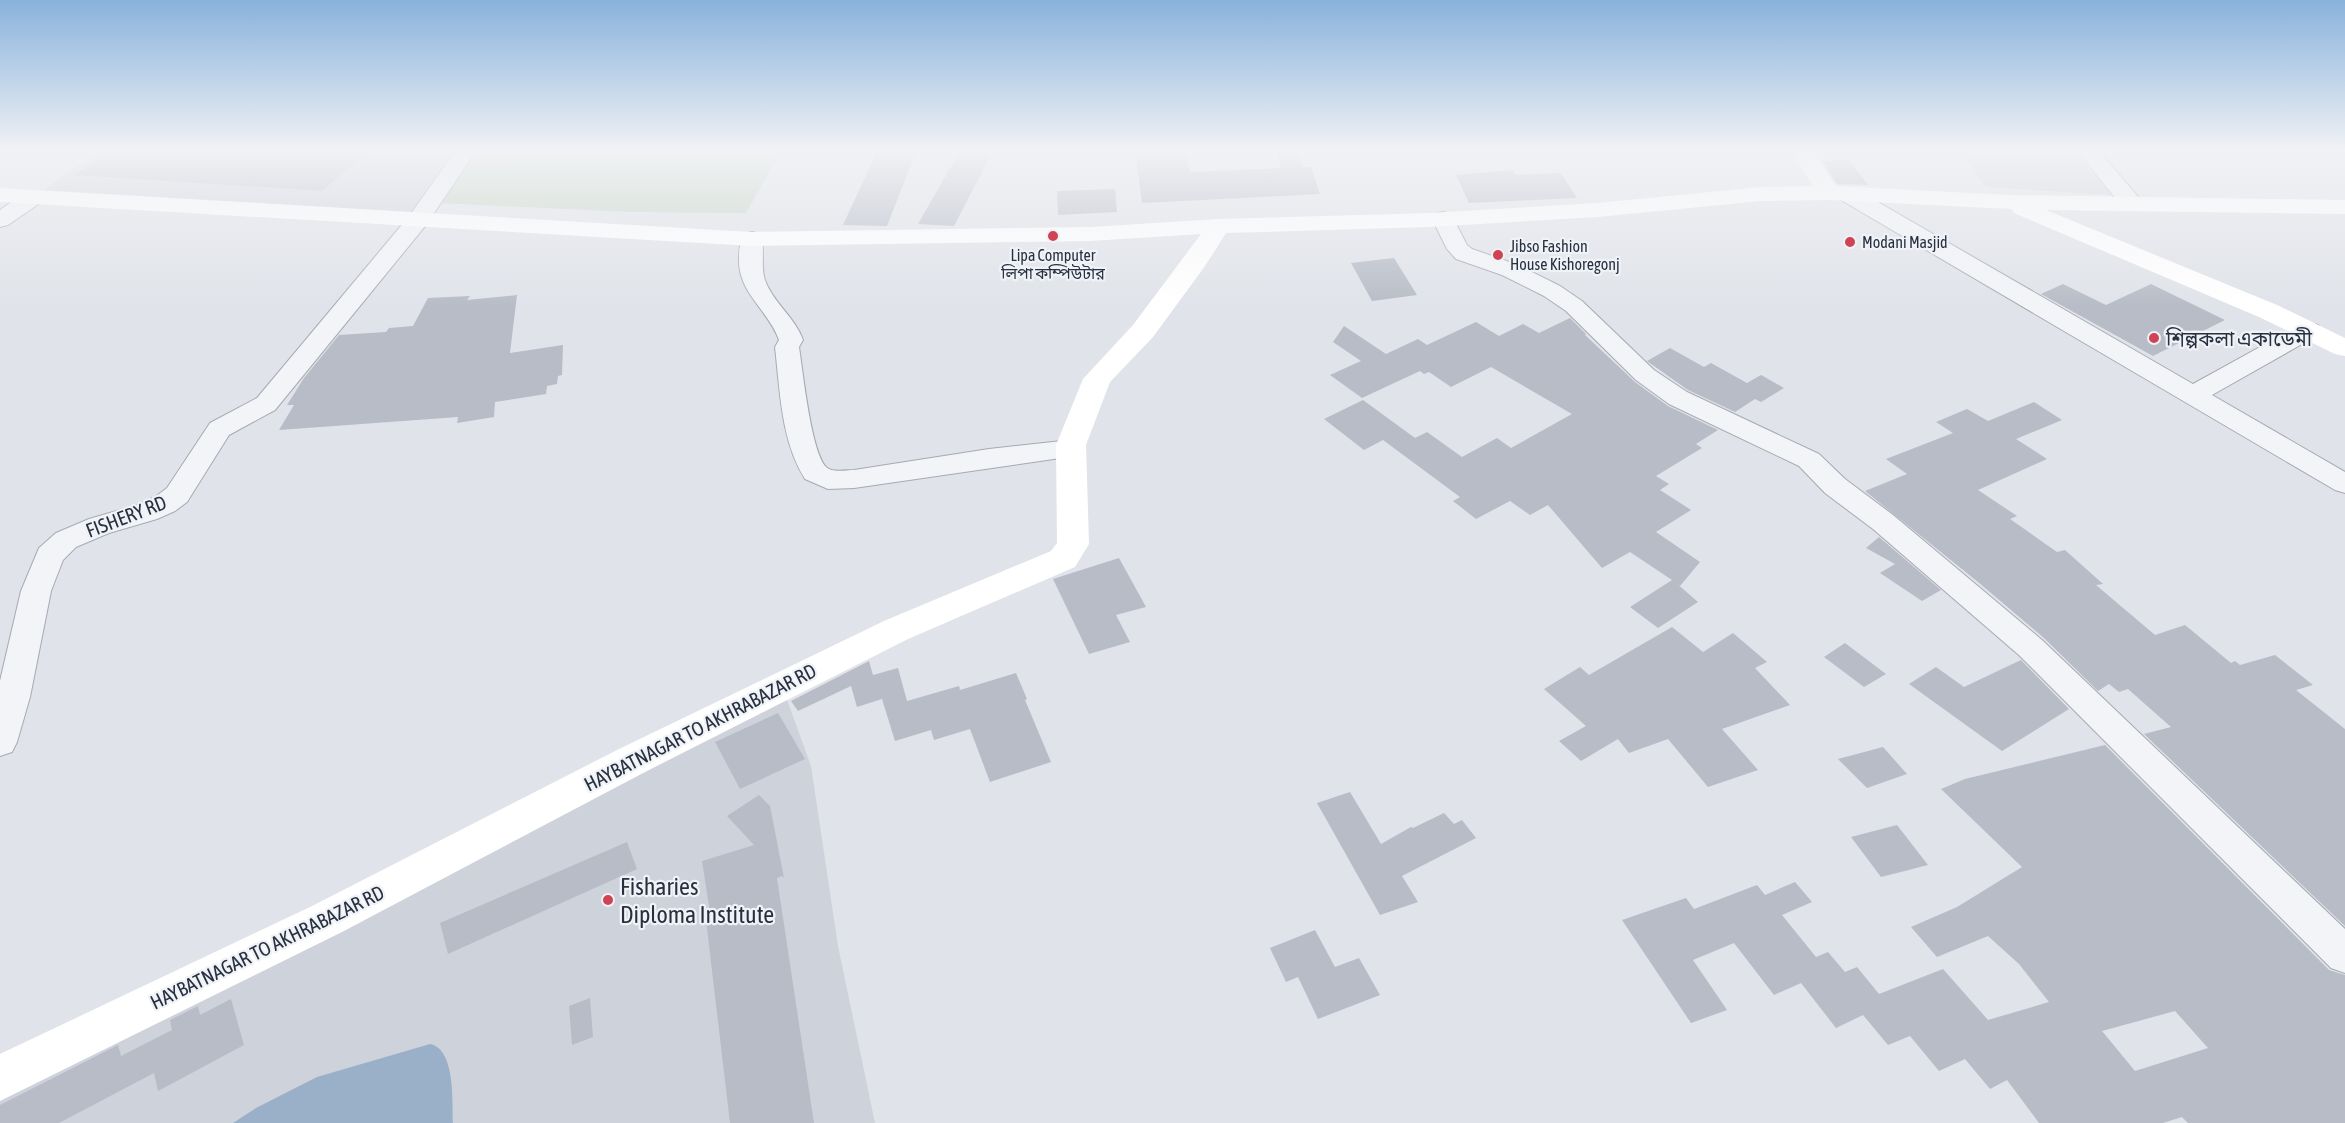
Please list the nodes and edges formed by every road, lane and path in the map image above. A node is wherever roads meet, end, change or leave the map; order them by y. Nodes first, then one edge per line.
1 (27, 201) edge
2 (92, 201) edge
3 (431, 201) edge
4 (1685, 201) edge
5 (1852, 201) edge
6 (1996, 201) edge
7 (2130, 201) edge
8 (2009, 202) junction
9 (2132, 204) junction
10 (2345, 207) edge
11 (1443, 219) junction
12 (0, 220) edge
13 (418, 220) junction
14 (1218, 226) junction
15 (752, 238) junction
16 (2309, 330) junction
17 (2345, 348) edge
18 (2193, 395) junction
19 (1071, 449) junction
20 (2345, 484) edge
21 (0, 742) edge
22 (2345, 955) edge
23 (0, 1077) edge

1 - 12 street
2 - 13 street
3 - 13 street, FISHERY RD
4 - 11 street
5 - 18 street
6 - 8 street
7 - 9 street
8 - 9 street
8 - 16 street
9 - 10 street
11 - 14 street
11 - 22 street
13 - 15 street
13 - 21 street, FISHERY RD
14 - 15 street
14 - 19 street, HAYBATNAGAR TO AKHRABAZAR RD
15 - 19 street
16 - 17 street
16 - 18 street
18 - 20 street
19 - 23 street, HAYBATNAGAR TO AKHRABAZAR RD

